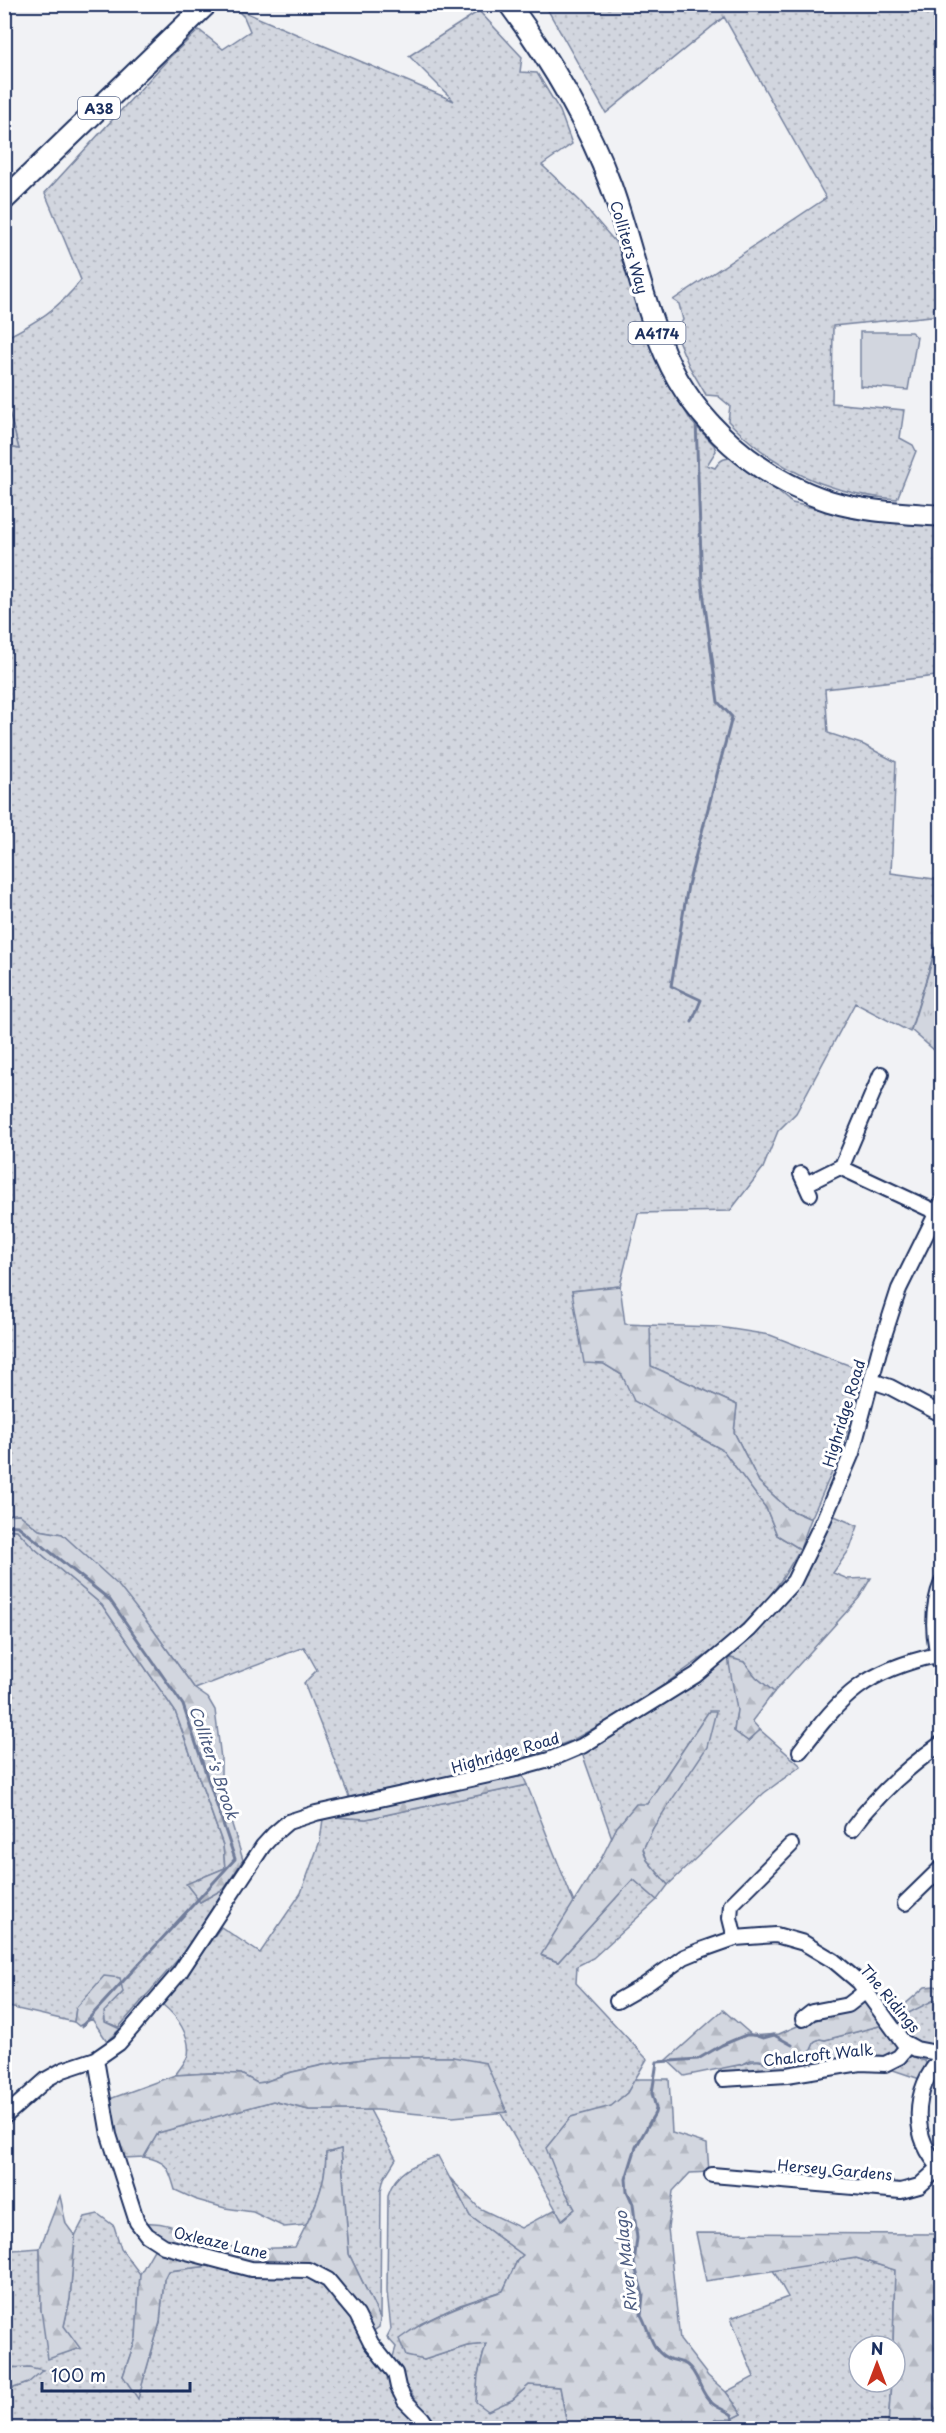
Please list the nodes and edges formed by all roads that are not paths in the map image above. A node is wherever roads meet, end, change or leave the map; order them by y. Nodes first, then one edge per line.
1 (207, 4) edge
2 (509, 4) edge
3 (4, 200) edge
4 (942, 516) edge
5 (881, 1074) dead end
6 (842, 1166) junction
7 (806, 1184) dead end
8 (940, 1208) edge
9 (872, 1381) junction
10 (939, 1413) edge
11 (942, 1582) edge
12 (939, 1661) edge
13 (942, 1743) edge
14 (800, 1751) dead end
15 (852, 1829) dead end
16 (790, 1845) dead end
17 (942, 1867) edge
18 (905, 1903) dead end
19 (735, 1938) junction
20 (866, 1991) junction
21 (617, 2001) dead end
22 (803, 2019) dead end
23 (908, 2046) junction
24 (942, 2056) edge
25 (96, 2059) junction
26 (723, 2079) dead end
27 (4, 2117) edge
28 (940, 2169) edge
29 (717, 2179) dead end
30 (429, 2428) edge

1 - 3 highway, A38
2 - 4 highway, Colliters Way / A4174
5 - 6 street
6 - 7 street
6 - 8 street
8 - 9 street, Highridge Road
9 - 10 street
9 - 25 street, Highridge Road
11 - 12 street
12 - 14 street
13 - 15 street
16 - 19 street
17 - 18 street
19 - 20 street, The Ridings
19 - 21 street, The Ridings
20 - 22 street
20 - 23 street, The Ridings
23 - 24 street, The Ridings
23 - 26 street, Chalcroft Walk
24 - 28 street
25 - 27 street, Highridge Road
25 - 30 street, Oxleaze Lane
28 - 29 street, Hersey Gardens

